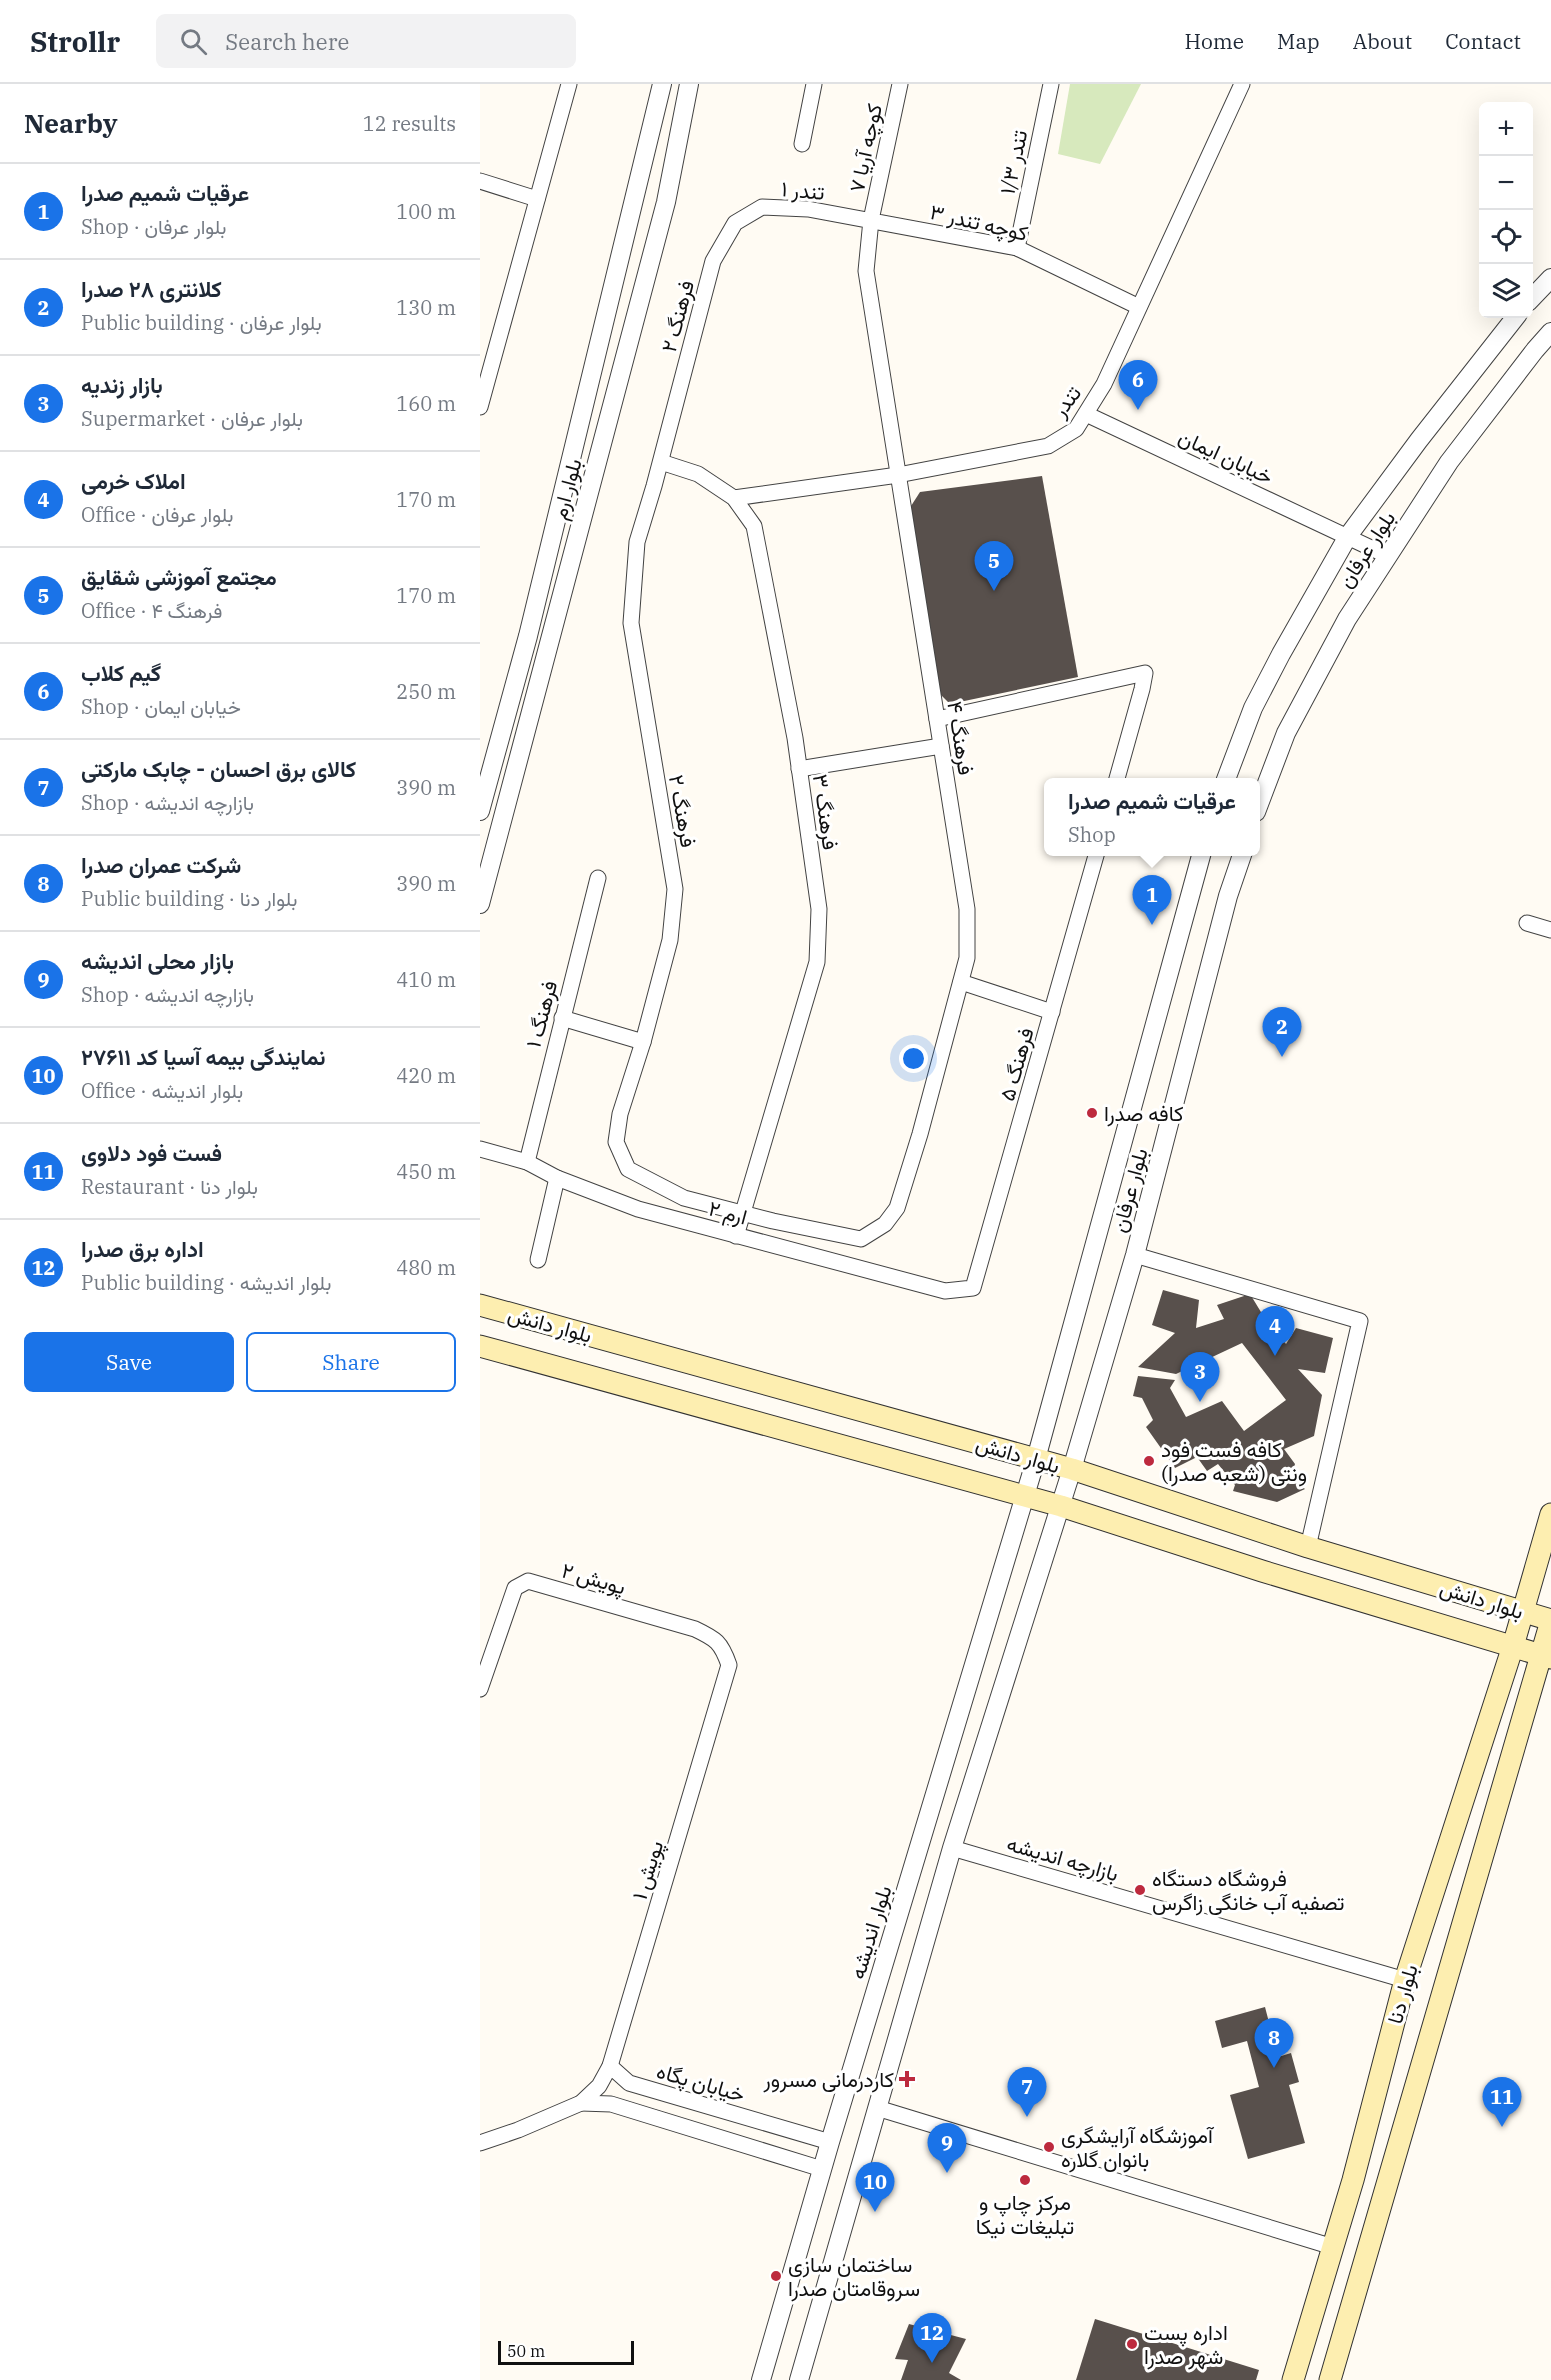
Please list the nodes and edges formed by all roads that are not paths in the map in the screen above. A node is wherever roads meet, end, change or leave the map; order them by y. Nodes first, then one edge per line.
1 (570, 84) edge
2 (662, 84) edge
3 (689, 84) edge
4 (813, 84) edge
5 (900, 84) edge
6 (1051, 84) edge
7 (1242, 84) edge
8 (802, 144) dead end
9 (480, 181) edge
10 (537, 199) junction
11 (871, 220) junction
12 (735, 223) joint
13 (1017, 248) junction
14 (1551, 278) edge
15 (1533, 297) edge
16 (1139, 307) junction
17 (1515, 318) edge
18 (1551, 332) edge
19 (480, 406) edge
20 (1086, 414) junction
21 (572, 456) junction
22 (598, 460) junction
23 (661, 462) junction
24 (898, 475) junction
25 (734, 498) junction
26 (1348, 536) junction
27 (1388, 556) junction
28 (937, 719) junction
29 (941, 746) junction
30 (799, 769) junction
31 (1117, 778) edge
32 (1227, 778) edge
33 (1260, 801) edge
34 (480, 811) edge
35 (1096, 856) edge
36 (1201, 856) edge
37 (1242, 856) edge
38 (598, 878) dead end
39 (480, 904) edge
40 (1527, 922) dead end
41 (1551, 930) edge
42 (961, 982) junction
43 (1052, 1012) junction
44 (562, 1018) junction
45 (643, 1042) junction
46 (480, 1149) edge
47 (527, 1161) junction
48 (556, 1178) junction
49 (743, 1214) junction
50 (736, 1236) junction
51 (861, 1239) joint
52 (1135, 1255) junction
53 (538, 1260) dead end
54 (972, 1288) joint
55 (480, 1305) edge
56 (480, 1346) edge
57 (1036, 1459) junction
58 (1072, 1469) junction
59 (1025, 1498) junction
60 (1060, 1506) junction
61 (1551, 1514) edge
62 (1308, 1547) junction
63 (1523, 1611) junction
64 (1551, 1621) edge
65 (1513, 1646) junction
66 (1547, 1657) edge
67 (724, 1686) joint
68 (480, 1689) edge
69 (952, 1848) junction
70 (1405, 1980) junction
71 (610, 2066) junction
72 (581, 2103) junction
73 (877, 2108) junction
74 (830, 2142) junction
75 (480, 2143) edge
76 (822, 2169) junction
77 (1333, 2247) junction
78 (761, 2380) edge
79 (799, 2380) edge
80 (1293, 2380) edge
81 (1330, 2380) edge

1 - 10 street
2 - 21 street, بلوار ارم
3 - 22 street, بلوار ارم
4 - 8 street
5 - 11 street, کوچه آریا ۷
6 - 13 street, تندر ۱/۳
7 - 16 street, تندر
9 - 10 street
10 - 19 street
11 - 12 street, تندر ۱
11 - 13 street, کوچه تندر ۳
11 - 24 street, فرهنگ ۴
12 - 23 street, فرهنگ ۲
13 - 16 street, کوچه تندر ۳
14 - 15 street
16 - 20 street, تندر
17 - 26 street, بلوار عرفان
18 - 27 street, بلوار عرفان
20 - 24 street, تندر
20 - 26 street, خیابان ایمان
21 - 22 street
21 - 34 street, بلوار ارم
22 - 39 street, بلوار ارم
23 - 25 street, فرهنگ ۳
23 - 45 street, فرهنگ ۲
24 - 25 street, تندر
24 - 28 street, فرهنگ ۴
25 - 30 street, فرهنگ ۳
26 - 27 street, خیابان ایمان
26 - 32 street, بلوار عرفان
27 - 33 street, بلوار عرفان
28 - 29 street, فرهنگ ۴
28 - 31 street
29 - 30 street
29 - 42 street, فرهنگ ۴
30 - 49 street, فرهنگ ۳
35 - 43 street, فرهنگ ۵
36 - 57 street, بلوار عرفان
37 - 52 street, بلوار عرفان
38 - 44 street, فرهنگ ۱
40 - 41 street
42 - 43 street
42 - 51 street, فرهنگ ۴
43 - 54 street, فرهنگ ۵
44 - 45 street
44 - 47 street, فرهنگ ۱
45 - 49 street, فرهنگ ۲
46 - 47 street, ارم ۲
47 - 48 street, ارم ۲
48 - 50 street, ارم ۲
48 - 53 street
49 - 50 street, فرهنگ ۳
49 - 51 street, فرهنگ ۲
50 - 54 street, ارم ۲
52 - 58 street, بلوار عرفان
52 - 62 street
55 - 57 main road, بلوار دانش
56 - 59 main road, بلوار دانش
57 - 58 main road, بلوار دانش
57 - 59 street, بلوار عرفان
58 - 60 street, بلوار عرفان
58 - 62 main road, بلوار دانش
59 - 60 main road, بلوار دانش
59 - 74 street, بلوار اندیشه
60 - 65 main road, بلوار دانش
60 - 69 street
61 - 63 main road, بلوار دنا
62 - 63 main road, بلوار دانش
63 - 64 main road, بلوار دانش
63 - 65 main road, بلوار دنا
64 - 66 main road, بلوار دنا
65 - 66 main road, بلوار دانش
65 - 70 main road, بلوار دنا
66 - 81 main road, بلوار دنا
67 - 68 street, پویش ۲
67 - 71 street, پویش ۱
69 - 70 street, بازارچه اندیشه
69 - 73 street
70 - 77 main road, بلوار دنا
71 - 72 street
71 - 74 street, خیابان پگاه
72 - 75 street
72 - 76 street
73 - 77 street
73 - 79 street
74 - 76 street, بلوار اندیشه
76 - 78 street, بلوار اندیشه
77 - 80 main road, بلوار دنا

